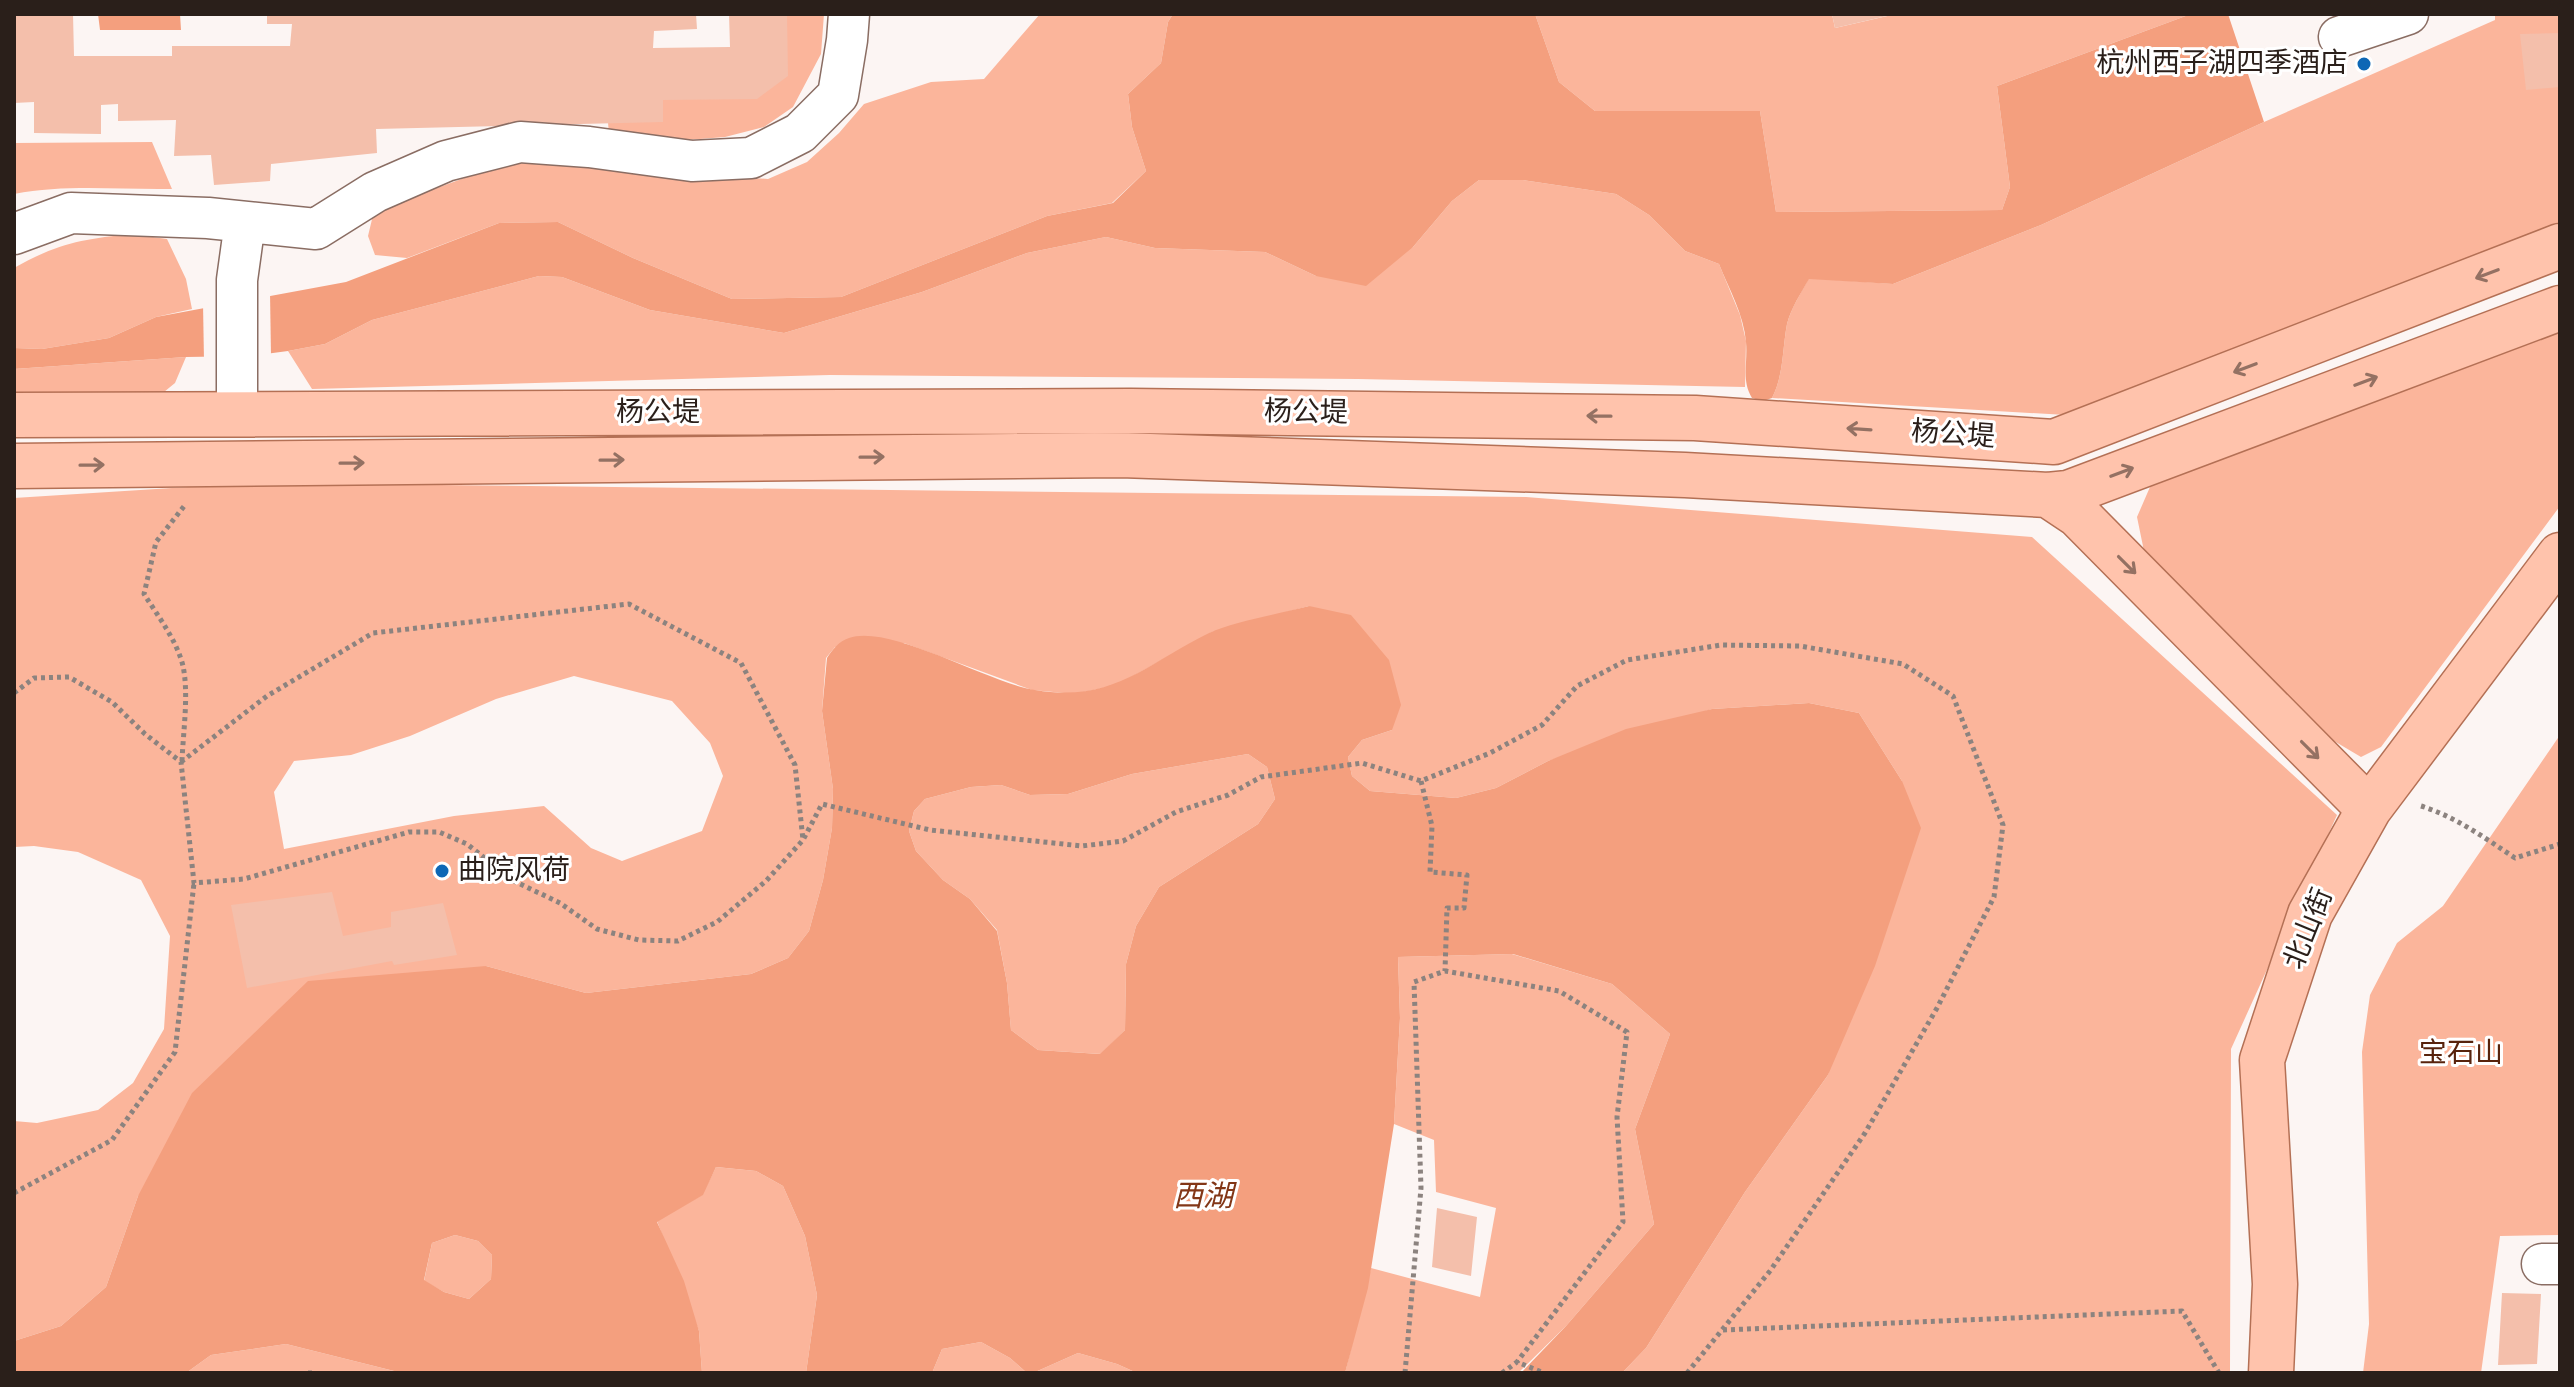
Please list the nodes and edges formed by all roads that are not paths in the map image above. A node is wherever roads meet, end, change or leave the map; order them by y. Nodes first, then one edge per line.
1 (849, 14) edge
2 (2408, 14) edge
3 (2339, 37) dead end
4 (245, 222) junction
5 (14, 234) edge
6 (2560, 246) edge
7 (2560, 308) edge
8 (237, 414) junction
9 (14, 415) edge
10 (14, 466) edge
11 (2048, 495) junction
12 (2560, 555) edge
13 (2375, 801) junction
14 (2271, 1373) edge

1 - 4 street
2 - 3 street
4 - 5 street
4 - 8 street
6 -> 8 main road, 杨公堤
11 -> 7 main road, 杨公堤
8 - 9 main road, 杨公堤
10 -> 11 main road, 杨公堤
11 -> 13 main road
12 - 13 main road, 北山街
13 - 14 main road, 北山街

